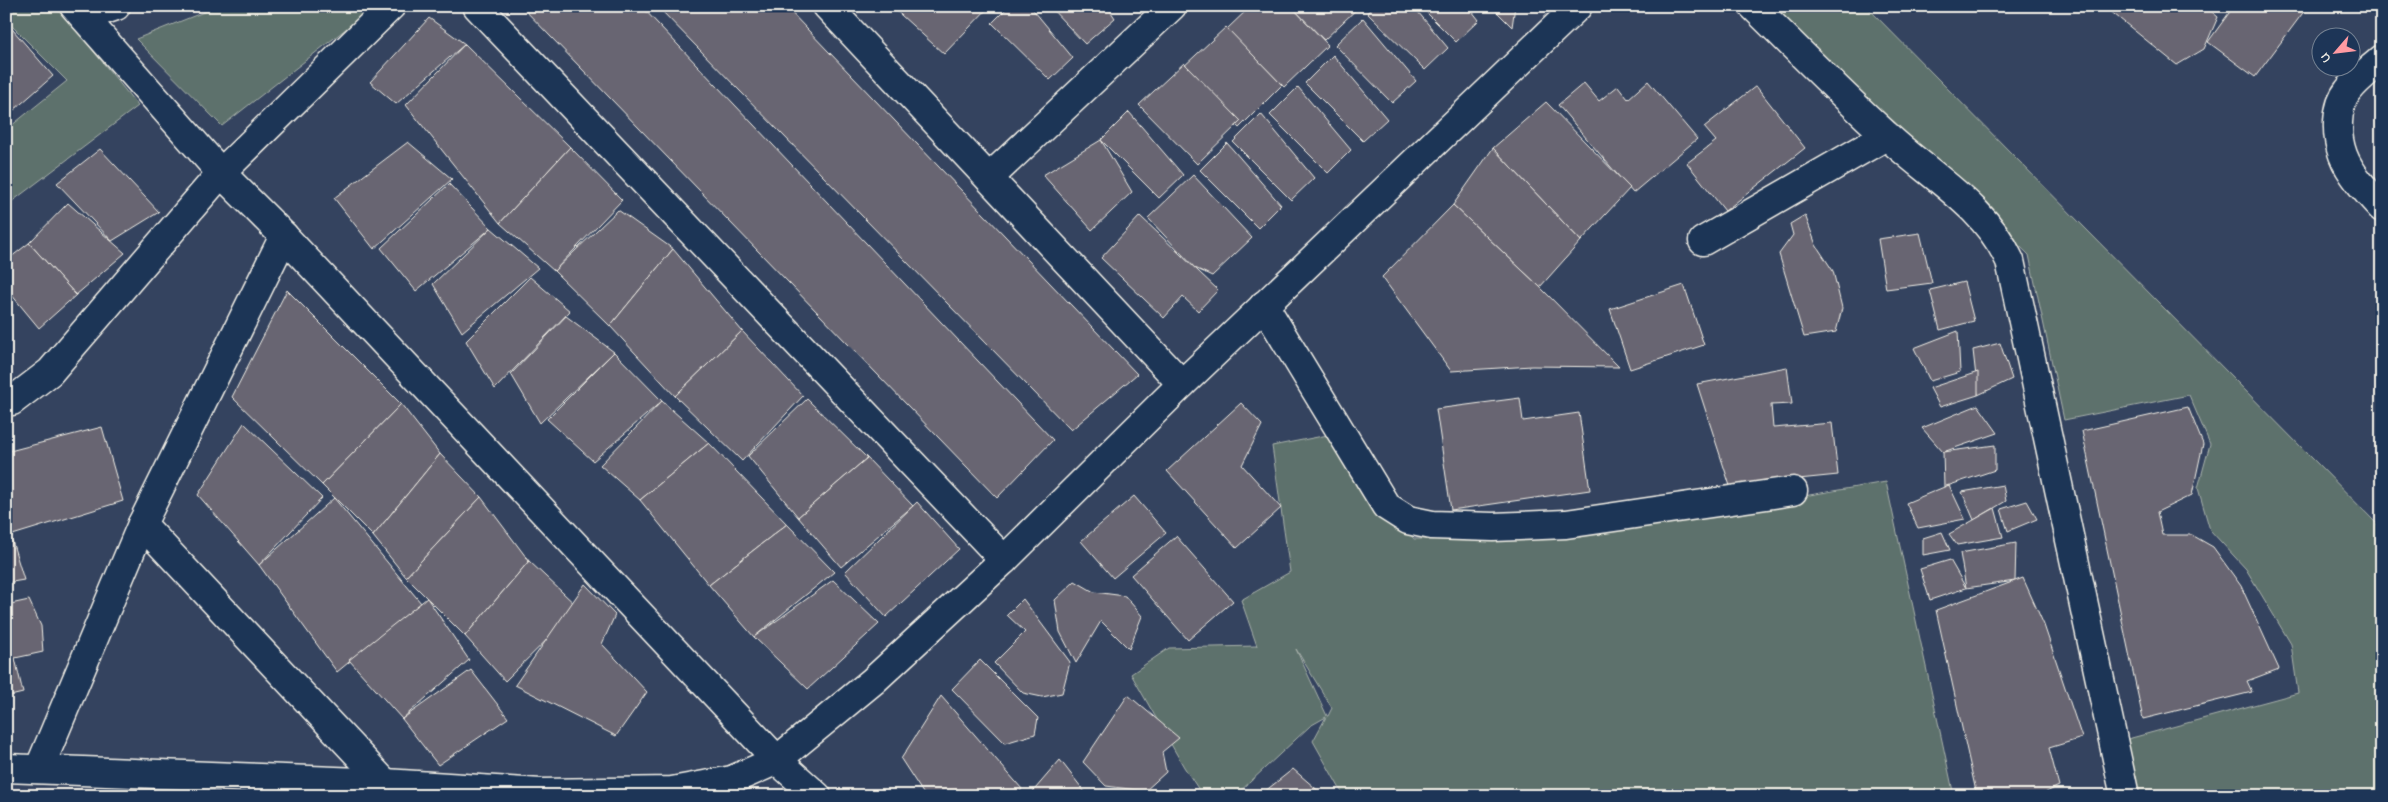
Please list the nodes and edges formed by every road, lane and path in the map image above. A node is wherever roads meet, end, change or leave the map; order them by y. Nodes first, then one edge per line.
1 (116, 6) edge
2 (390, 6) edge
3 (477, 6) edge
4 (827, 6) edge
5 (1172, 6) edge
6 (1578, 6) edge
7 (1753, 6) edge
8 (79, 12) edge
9 (2382, 59) edge
10 (1886, 136) junction
11 (221, 173) junction
12 (989, 178) junction
13 (2382, 208) edge
14 (284, 236) junction
15 (1703, 241) dead end
16 (1264, 305) junction
17 (1182, 384) junction
18 (6, 402) edge
19 (1794, 491) dead end
20 (142, 524) junction
21 (1004, 560) junction
22 (777, 760) junction
23 (6, 768) edge
24 (39, 769) junction
25 (385, 783) junction
26 (817, 796) edge
27 (2125, 796) edge

1 - 8 street
2 - 11 street
3 - 21 street
4 - 12 street
5 - 12 street
6 - 16 street
7 - 10 street
8 - 11 street
9 - 13 street
10 - 15 street
10 - 27 street
11 - 14 street
11 - 18 street
12 - 17 street
14 - 20 street
14 - 22 street
16 - 17 street
16 - 19 street
17 - 21 street
20 - 24 street
20 - 25 street
21 - 22 street
22 - 25 street
22 - 26 street
23 - 24 street
24 - 25 street

